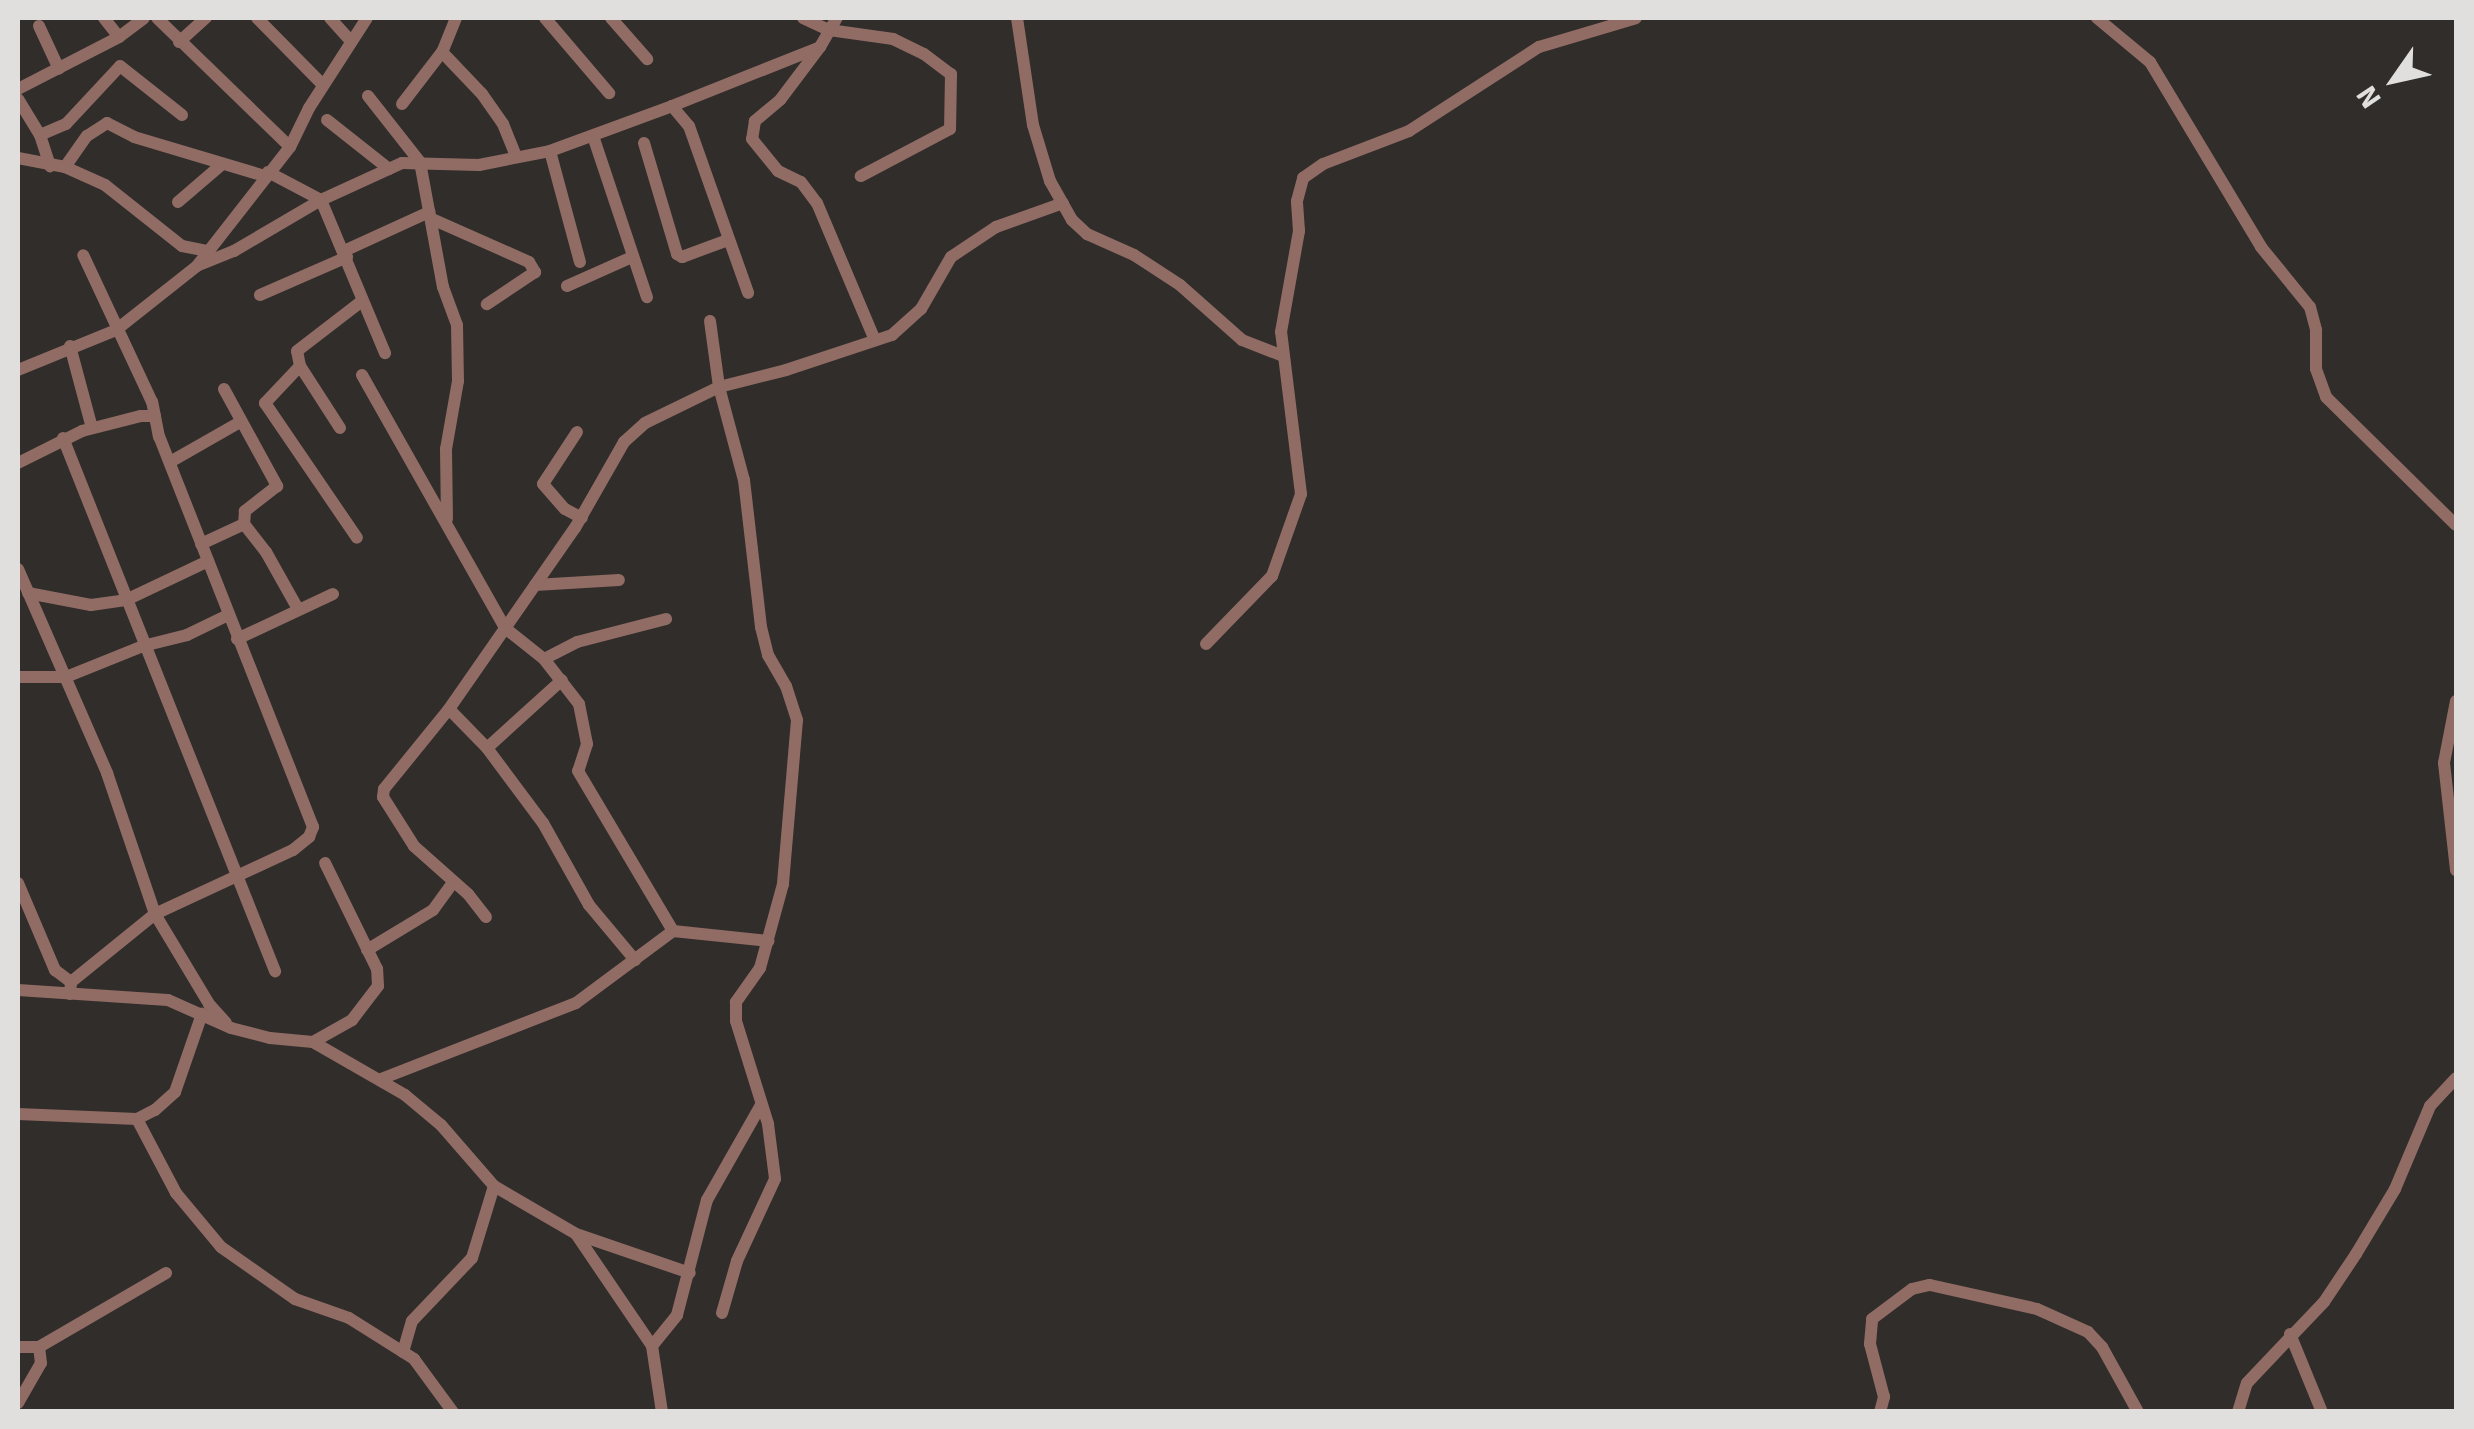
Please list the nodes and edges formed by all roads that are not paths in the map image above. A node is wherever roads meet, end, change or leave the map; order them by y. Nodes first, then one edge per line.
1 (104, 18) edge
2 (144, 18) edge
3 (156, 18) edge
4 (206, 18) edge
5 (257, 18) edge
6 (330, 18) edge
7 (367, 18) edge
8 (456, 18) edge
9 (545, 18) edge
10 (611, 18) edge
11 (803, 18) edge
12 (837, 18) edge
13 (1017, 18) edge
14 (1636, 18) edge
15 (2097, 18) edge
16 (38, 26) dead end
17 (828, 30) junction
18 (119, 37) junction
19 (350, 41) junction
20 (179, 42) junction
21 (820, 47) junction
22 (442, 52) junction
23 (647, 59) dead end
24 (60, 69) junction
25 (323, 85) junction
26 (18, 88) edge
27 (609, 93) dead end
28 (368, 96) dead end
29 (18, 98) edge
30 (402, 104) dead end
31 (672, 106) junction
32 (182, 115) dead end
33 (326, 120) dead end
34 (40, 135) junction
35 (593, 136) junction
36 (644, 143) dead end
37 (290, 147) junction
38 (550, 150) junction
39 (516, 156) junction
40 (18, 158) edge
41 (420, 162) junction
42 (221, 165) junction
43 (50, 166) junction
44 (65, 167) junction
45 (388, 169) junction
46 (267, 174) junction
47 (861, 176) dead end
48 (321, 200) junction
49 (178, 202) dead end
50 (1062, 203) junction
51 (430, 216) junction
52 (728, 240) junction
53 (207, 251) junction
54 (345, 254) junction
55 (83, 255) dead end
56 (632, 257) junction
57 (580, 262) dead end
58 (196, 266) junction
59 (567, 286) dead end
60 (748, 294) dead end
61 (260, 295) dead end
62 (647, 296) dead end
63 (362, 301) junction
64 (487, 304) dead end
65 (710, 320) dead end
66 (116, 330) junction
67 (874, 340) junction
68 (70, 346) junction
69 (384, 353) dead end
70 (1283, 356) junction
71 (300, 366) junction
72 (18, 370) edge
73 (362, 375) dead end
74 (719, 387) junction
75 (224, 389) dead end
76 (155, 416) junction
77 (240, 422) junction
78 (92, 428) junction
79 (340, 428) dead end
80 (577, 432) dead end
81 (63, 438) junction
82 (170, 462) junction
83 (18, 463) edge
84 (582, 518) junction
85 (447, 522) junction
86 (244, 524) junction
87 (2456, 525) edge
88 (358, 538) dead end
89 (202, 544) junction
90 (208, 561) junction
91 (18, 569) edge
92 (619, 580) dead end
93 (535, 585) junction
94 (28, 593) junction
95 (333, 594) dead end
96 (126, 600) junction
97 (298, 610) junction
98 (228, 615) junction
99 (666, 619) dead end
100 (505, 628) junction
101 (237, 639) junction
102 (1206, 644) dead end
103 (144, 646) junction
104 (544, 659) junction
105 (18, 677) edge
106 (66, 678) junction
107 (562, 680) junction
108 (2456, 701) edge
109 (449, 709) junction
110 (487, 748) junction
111 (325, 863) dead end
112 (2456, 870) edge
113 (238, 872) junction
114 (453, 882) junction
115 (18, 883) edge
116 (21, 899) edge
117 (154, 914) junction
118 (486, 917) dead end
119 (673, 931) junction
120 (768, 941) junction
121 (367, 950) junction
122 (634, 960) junction
123 (275, 971) dead end
124 (70, 988) junction
125 (18, 990) edge
126 (202, 1014) junction
127 (231, 1028) junction
128 (314, 1042) junction
129 (2456, 1078) edge
130 (381, 1080) junction
131 (761, 1105) junction
132 (18, 1114) edge
133 (137, 1119) junction
134 (494, 1186) junction
135 (576, 1234) junction
136 (166, 1273) dead end
137 (690, 1273) junction
138 (722, 1314) dead end
139 (2290, 1334) junction
140 (652, 1346) junction
141 (18, 1347) edge
142 (40, 1347) junction
143 (403, 1352) junction
144 (18, 1404) edge
145 (453, 1412) edge
146 (662, 1412) edge
147 (1880, 1412) edge
148 (2138, 1412) edge
149 (2238, 1412) edge
150 (2322, 1412) edge

1 - 18 street
2 - 18 street
3 - 20 street
4 - 20 street
5 - 25 street
6 - 19 street
7 - 19 street
8 - 22 street
9 - 27 street
10 - 23 street
11 - 17 street
12 - 17 street
13 - 50 street
14 - 70 street
15 - 87 street
16 - 24 street
17 - 21 street
17 - 47 street
18 - 24 street
19 - 25 street
20 - 37 street
21 - 31 street
21 - 67 street
22 - 30 street
22 - 39 street
24 - 26 street
25 - 37 street
28 - 41 street
29 - 34 street
31 - 35 street
31 - 52 street
32 - 34 street
33 - 45 street
34 - 43 street
35 - 38 street
35 - 56 street
36 - 52 street
37 - 46 street
38 - 39 street
38 - 57 street
39 - 41 street
40 - 43 street
41 - 45 street
41 - 51 street
42 - 44 street
42 - 46 street
42 - 49 street
43 - 44 street
44 - 53 street
45 - 48 street
46 - 48 street
46 - 53 street
48 - 54 street
48 - 58 street
50 - 67 street
50 - 70 street
51 - 54 street
51 - 64 street
51 - 85 street
52 - 60 street
53 - 58 street
54 - 61 street
54 - 63 street
55 - 66 street
56 - 59 street
56 - 62 street
58 - 66 street
63 - 69 street
63 - 71 street
65 - 74 street
66 - 68 street
66 - 76 street
67 - 74 street
68 - 72 street
68 - 78 street
70 - 102 street
71 - 79 street
71 - 88 street
73 - 85 street
74 - 84 street
74 - 120 street
75 - 77 street
76 - 78 street
76 - 82 street
77 - 82 street
77 - 86 street
78 - 81 street
80 - 84 street
81 - 83 street
81 - 96 street
82 - 89 street
84 - 93 street
85 - 100 street
86 - 89 street
86 - 97 street
89 - 90 street
90 - 96 street
90 - 98 street
91 - 94 street
92 - 93 street
93 - 100 street
94 - 96 street
94 - 106 street
95 - 97 street
96 - 103 street
97 - 101 street
98 - 101 street
98 - 103 street
99 - 104 street
100 - 104 street
100 - 109 street
101 - 113 street
103 - 106 street
103 - 113 street
104 - 107 street
105 - 106 street
106 - 117 street
107 - 110 street
107 - 119 street
108 - 112 street
109 - 110 street
109 - 114 street
110 - 122 street
111 - 121 street
113 - 117 street
113 - 123 street
114 - 118 street
114 - 121 street
115 - 116 street
116 - 124 street
117 - 124 street
117 - 127 street
119 - 120 street
119 - 122 street
120 - 131 street
121 - 128 street
122 - 130 street
124 - 125 street
124 - 126 street
126 - 127 street
126 - 133 street
127 - 128 street
128 - 130 street
129 - 139 street
130 - 134 street
131 - 137 street
131 - 138 street
132 - 133 street
133 - 143 street
134 - 135 street
134 - 143 street
135 - 137 street
135 - 140 street
136 - 142 street
137 - 140 street
139 - 149 street
139 - 150 street
140 - 146 street
141 - 142 street
142 - 144 street
143 - 145 street
147 - 148 street

